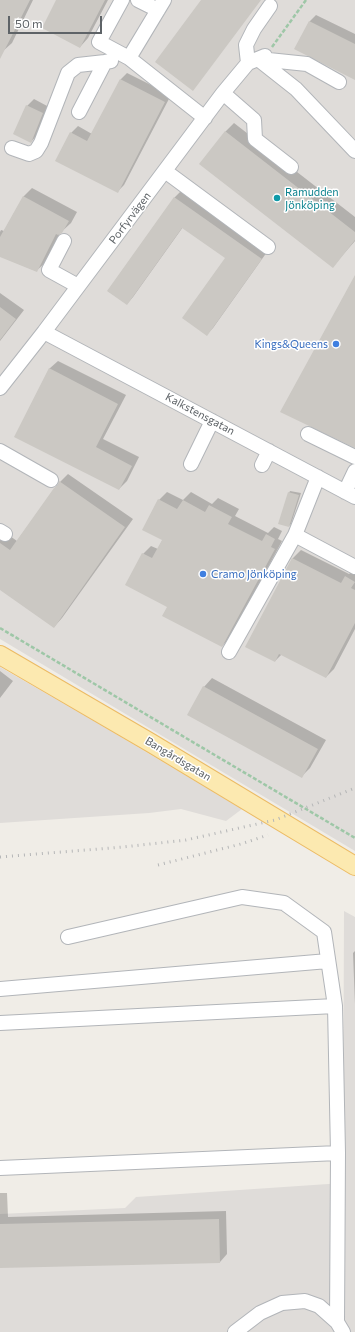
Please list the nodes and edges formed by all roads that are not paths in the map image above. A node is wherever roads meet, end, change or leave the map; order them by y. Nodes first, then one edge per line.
1 (122, 0) edge
2 (138, 0) edge
3 (161, 5) edge
4 (270, 6) dead end
5 (130, 58) junction
6 (257, 59) junction
7 (105, 62) junction
8 (339, 82) dead end
9 (223, 93) junction
10 (79, 112) dead end
11 (205, 118) junction
12 (12, 148) dead end
13 (355, 151) edge
14 (291, 166) dead end
15 (165, 171) junction
16 (64, 241) dead end
17 (268, 247) dead end
18 (78, 286) junction
19 (44, 332) junction
20 (0, 388) edge
21 (212, 420) junction
22 (308, 434) dead end
23 (0, 451) edge
24 (269, 451) junction
25 (355, 457) edge
26 (191, 464) dead end
27 (262, 465) dead end
28 (355, 471) edge
29 (318, 477) junction
30 (51, 480) dead end
31 (350, 495) edge
32 (295, 535) junction
33 (355, 567) edge
34 (229, 652) dead end
35 (0, 655) edge
36 (355, 866) edge
37 (68, 938) dead end
38 (328, 961) junction
39 (0, 989) edge
40 (335, 1006) junction
41 (0, 1023) edge
42 (338, 1154) junction
43 (0, 1168) edge
44 (340, 1327) edge
45 (235, 1332) edge

1 - 5 street
2 - 3 street
3 - 5 street
4 - 6 street
5 - 7 street
5 - 11 street
6 - 8 street
6 - 9 street, Porfyrvägen
6 - 13 street
7 - 10 street
7 - 12 street
9 - 11 street, Porfyrvägen
9 - 14 street
11 - 15 street, Porfyrvägen
15 - 17 street
15 - 18 street, Porfyrvägen
16 - 18 street
18 - 19 street, Porfyrvägen
19 - 20 street, Porfyrvägen
19 - 21 street, Kalkstensgatan
21 - 24 street, Kalkstensgatan
21 - 26 street
22 - 25 street
23 - 30 street
24 - 27 street
24 - 29 street, Kalkstensgatan
28 - 31 street
29 - 31 street, Kalkstensgatan
29 - 32 street
32 - 33 street
32 - 34 street
35 - 36 main road, Bangårdsgatan
37 - 38 street
38 - 39 street
38 - 40 street
40 - 41 street
40 - 42 street
42 - 43 street
42 - 44 street
44 - 45 street

